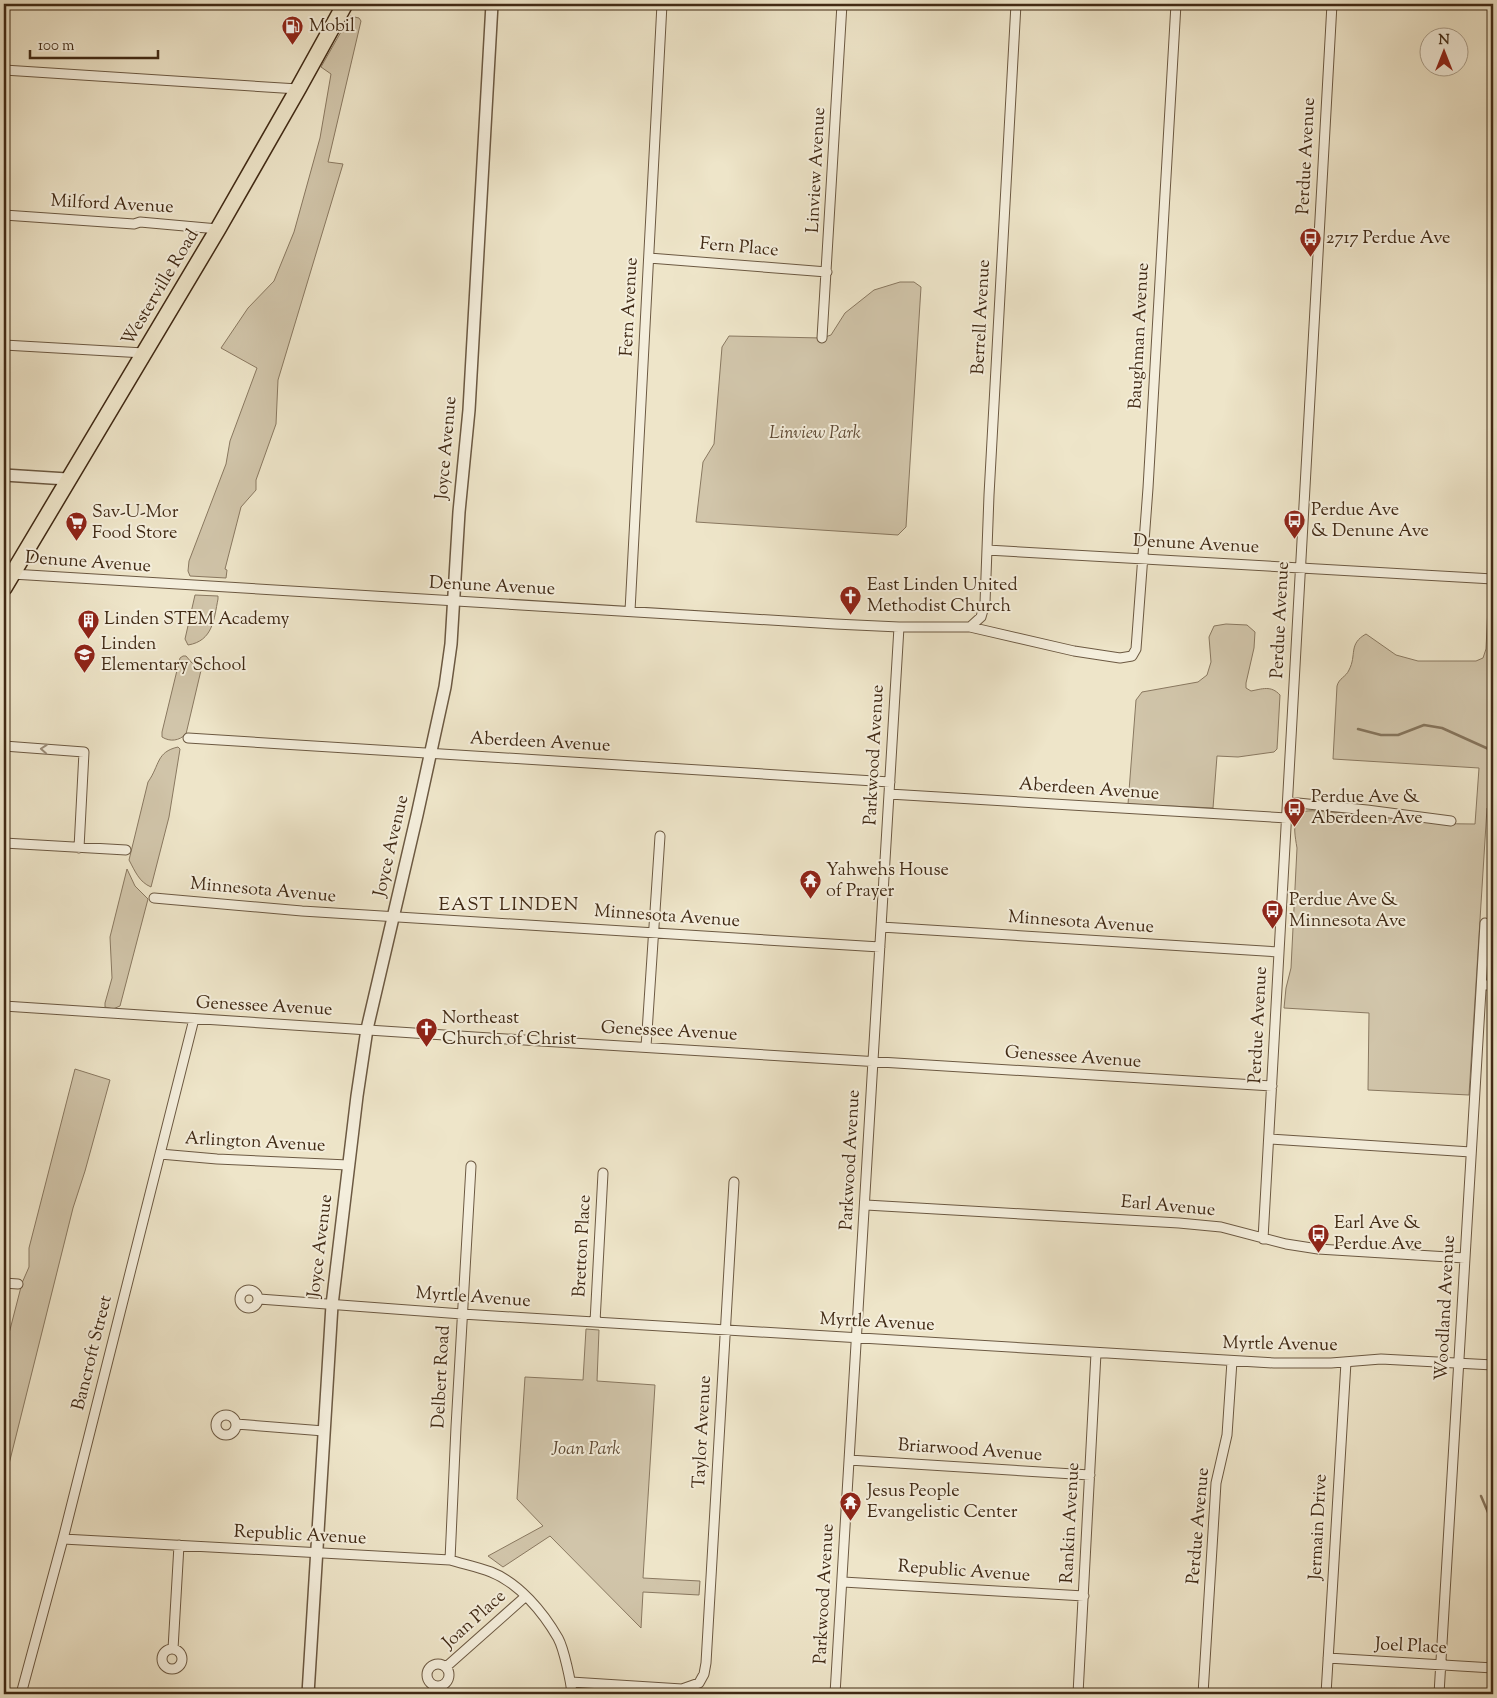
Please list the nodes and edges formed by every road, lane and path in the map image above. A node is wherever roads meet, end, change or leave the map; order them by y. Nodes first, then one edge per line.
1 (345, 4) edge
2 (492, 4) edge
3 (662, 4) edge
4 (842, 4) edge
5 (1016, 4) edge
6 (1176, 4) edge
7 (1332, 4) edge
8 (4, 70) edge
9 (298, 89) junction
10 (4, 215) edge
11 (218, 229) junction
12 (649, 258) junction
13 (827, 272) junction
14 (822, 338) dead end
15 (4, 345) edge
16 (144, 353) junction
17 (4, 475) edge
18 (67, 479) junction
19 (987, 550) junction
20 (1142, 558) junction
21 (1300, 568) junction
22 (12, 574) junction
23 (1493, 579) edge
24 (4, 588) edge
25 (454, 601) junction
26 (630, 611) junction
27 (900, 627) junction
28 (970, 627) junction
29 (1120, 658) joint
30 (188, 738) dead end
31 (4, 746) edge
32 (431, 754) junction
33 (890, 782) junction
34 (889, 794) junction
35 (1288, 802) junction
36 (1286, 818) junction
37 (1451, 821) dead end
38 (660, 836) dead end
39 (4, 843) edge
40 (79, 848) junction
41 (126, 850) dead end
42 (154, 898) dead end
43 (393, 916) junction
44 (1485, 924) dead end
45 (882, 927) junction
46 (654, 933) junction
47 (880, 947) junction
48 (1279, 952) junction
49 (1482, 985) junction
50 (1493, 985) edge
51 (4, 1006) edge
52 (194, 1019) junction
53 (367, 1029) junction
54 (646, 1047) junction
55 (873, 1062) junction
56 (1272, 1086) junction
57 (1269, 1139) junction
58 (1471, 1152) junction
59 (160, 1154) junction
60 (348, 1165) junction
61 (471, 1166) dead end
62 (603, 1173) dead end
63 (734, 1182) dead end
64 (866, 1205) junction
65 (1263, 1239) junction
66 (1465, 1258) junction
67 (4, 1283) edge
68 (18, 1284) dead end
69 (258, 1299) dead end
70 (332, 1305) junction
71 (462, 1314) junction
72 (594, 1322) junction
73 (725, 1330) junction
74 (857, 1338) junction
75 (1096, 1353) junction
76 (1232, 1361) junction
77 (1346, 1362) junction
78 (1459, 1363) junction
79 (1493, 1365) edge
80 (236, 1424) dead end
81 (324, 1431) junction
82 (849, 1460) junction
83 (1090, 1475) junction
84 (63, 1539) junction
85 (179, 1545) junction
86 (317, 1552) junction
87 (450, 1560) junction
88 (842, 1582) junction
89 (526, 1596) junction
90 (1084, 1596) junction
91 (173, 1649) dead end
92 (1328, 1658) junction
93 (1441, 1665) junction
94 (446, 1667) dead end
95 (1493, 1668) edge
96 (570, 1682) junction
97 (21, 1694) edge
98 (308, 1694) edge
99 (572, 1694) edge
100 (835, 1694) edge
101 (1078, 1694) edge
102 (1203, 1694) edge
103 (1326, 1694) edge
104 (1439, 1694) edge

1 - 9 main road, Westerville Road
2 - 25 street, Joyce Avenue
3 - 12 street, Fern Avenue
4 - 13 street, Linview Avenue
5 - 19 street, Berrell Avenue
6 - 20 street, Baughman Avenue
7 - 21 street, Perdue Avenue
8 - 9 street
9 - 11 main road, Westerville Road
10 - 11 street, Milford Avenue
11 - 16 main road, Westerville Road
12 - 13 street, Fern Place
12 - 26 street, Fern Avenue
13 - 14 street, Linview Avenue
15 - 16 street
16 - 18 main road, Westerville Road
17 - 18 street
18 - 22 main road, Westerville Road
19 - 20 street, Denune Avenue
19 - 28 street, Berrell Avenue
20 - 21 street, Denune Avenue
20 - 29 street, Baughman Avenue
21 - 23 street, Denune Avenue
21 - 35 street, Perdue Avenue
22 - 24 main road, Westerville Road
22 - 25 street, Denune Avenue
25 - 26 street, Denune Avenue
25 - 32 street, Joyce Avenue
26 - 27 street, Denune Avenue
27 - 28 street, Denune Avenue
27 - 33 street, Parkwood Avenue
28 - 29 street, Denune Avenue
30 - 32 street, Aberdeen Avenue
40 -> 31 street
32 - 33 street, Aberdeen Avenue
32 - 43 street, Joyce Avenue
33 - 34 street, Parkwood Avenue
34 - 36 street, Aberdeen Avenue
34 - 45 street, Parkwood Avenue
35 - 36 street, Perdue Avenue
35 - 37 street
36 - 48 street, Perdue Avenue
38 - 46 street
39 - 40 street
40 - 41 street
42 - 43 street, Minnesota Avenue
43 - 46 street, Minnesota Avenue
43 - 53 street, Joyce Avenue
44 - 49 street, Woodland Avenue
45 - 47 street, Parkwood Avenue
45 - 48 street, Minnesota Avenue
46 - 47 street, Minnesota Avenue
46 - 54 street
47 - 55 street, Parkwood Avenue
48 - 56 street, Perdue Avenue
49 - 50 street
49 - 58 street, Woodland Avenue
51 - 52 street, Genessee Avenue
52 - 53 street, Genessee Avenue
52 - 59 street, Bancroft Street
53 - 54 street, Genessee Avenue
53 - 60 street, Joyce Avenue
54 - 55 street, Genessee Avenue
55 - 56 street, Genessee Avenue
55 - 64 street, Parkwood Avenue
56 - 57 street, Perdue Avenue
57 - 58 street
57 - 65 street, Perdue Avenue
58 - 66 street, Woodland Avenue
59 - 60 street, Arlington Avenue
59 - 84 street, Bancroft Street
60 - 70 street, Joyce Avenue
61 - 71 street, Delbert Road
62 - 72 street, Bretton Place
63 - 73 street, Taylor Avenue
64 - 65 street, Earl Avenue
64 - 74 street, Parkwood Avenue
65 - 66 street, Earl Avenue
66 - 78 street, Woodland Avenue
67 - 68 street
69 - 70 street, Myrtle Avenue
70 - 71 street, Myrtle Avenue
70 - 81 street, Joyce Avenue
71 - 72 street, Myrtle Avenue
71 - 87 street, Delbert Road
72 - 73 street, Myrtle Avenue
73 - 74 street, Myrtle Avenue
73 - 96 street, Taylor Avenue
74 - 75 street, Myrtle Avenue
74 - 82 street, Parkwood Avenue
75 - 76 street, Myrtle Avenue
75 - 83 street, Rankin Avenue
76 - 77 street, Myrtle Avenue
76 - 102 street, Perdue Avenue
77 - 78 street, Myrtle Avenue
77 - 92 street, Jermain Drive
78 - 79 street, Myrtle Avenue
78 - 93 street, Woodland Avenue
80 - 81 street
81 - 86 street, Joyce Avenue
82 - 83 street, Briarwood Avenue
82 - 88 street, Parkwood Avenue
83 - 90 street, Rankin Avenue
84 - 85 street, Republic Avenue
84 - 97 street, Bancroft Street
85 - 86 street, Republic Avenue
85 - 91 street
86 - 87 street, Republic Avenue
86 - 98 street, Joyce Avenue
87 - 89 street, Republic Avenue
88 - 90 street, Republic Avenue
88 - 100 street, Parkwood Avenue
89 - 94 street, Joan Place
89 - 96 street
90 - 101 street, Rankin Avenue
92 - 93 street, Joel Place
92 - 103 street, Jermain Drive
93 - 95 street, Joel Place
93 - 104 street, Woodland Avenue
96 - 99 street

